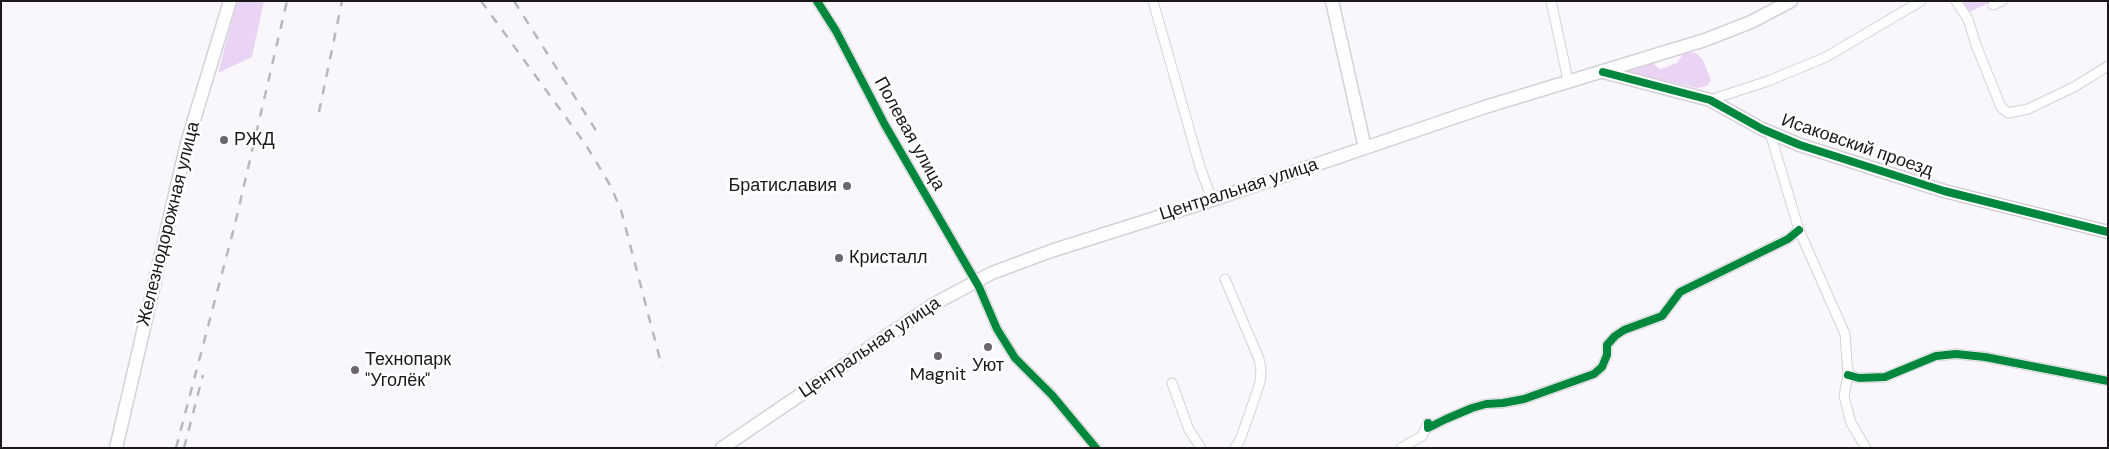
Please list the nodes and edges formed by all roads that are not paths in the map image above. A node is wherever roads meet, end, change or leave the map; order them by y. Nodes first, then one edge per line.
1 (230, 1) edge
2 (817, 1) edge
3 (1153, 1) edge
4 (1332, 1) edge
5 (1551, 1) edge
6 (1791, 1) edge
7 (1921, 1) edge
8 (1956, 1) edge
9 (2002, 1) edge
10 (1993, 5) dead end
11 (2108, 66) edge
12 (1603, 72) junction
13 (1568, 80) junction
14 (1710, 100) junction
15 (1770, 133) junction
16 (1365, 148) junction
17 (1212, 200) junction
18 (1799, 230) junction
19 (2106, 230) edge
20 (1225, 279) dead end
21 (975, 281) junction
22 (1848, 375) junction
23 (2108, 381) edge
24 (1172, 383) dead end
25 (116, 448) edge
26 (722, 448) edge
27 (1096, 448) edge
28 (1200, 448) edge
29 (1235, 448) edge
30 (1401, 448) edge
31 (1866, 448) edge

1 - 25 main road, Железнодорожная улица
2 - 21 street, Полевая улица
3 - 17 street
4 - 16 main road
5 - 13 street
6 - 12 main road, Центральная улица
7 - 14 street
8 - 11 street
9 - 10 street
12 - 13 main road, Центральная улица
12 - 14 main road, Исаковский проезд
13 - 16 main road, Центральная улица
14 - 15 main road, Исаковский проезд
15 - 18 street
15 - 19 main road, Исаковский проезд
16 - 17 main road, Центральная улица
17 - 21 main road, Центральная улица
18 - 22 street
18 - 30 street
20 - 29 street
21 - 26 main road, Центральная улица
21 - 27 street, Полевая улица
22 - 23 street
22 - 31 street
24 - 28 street

